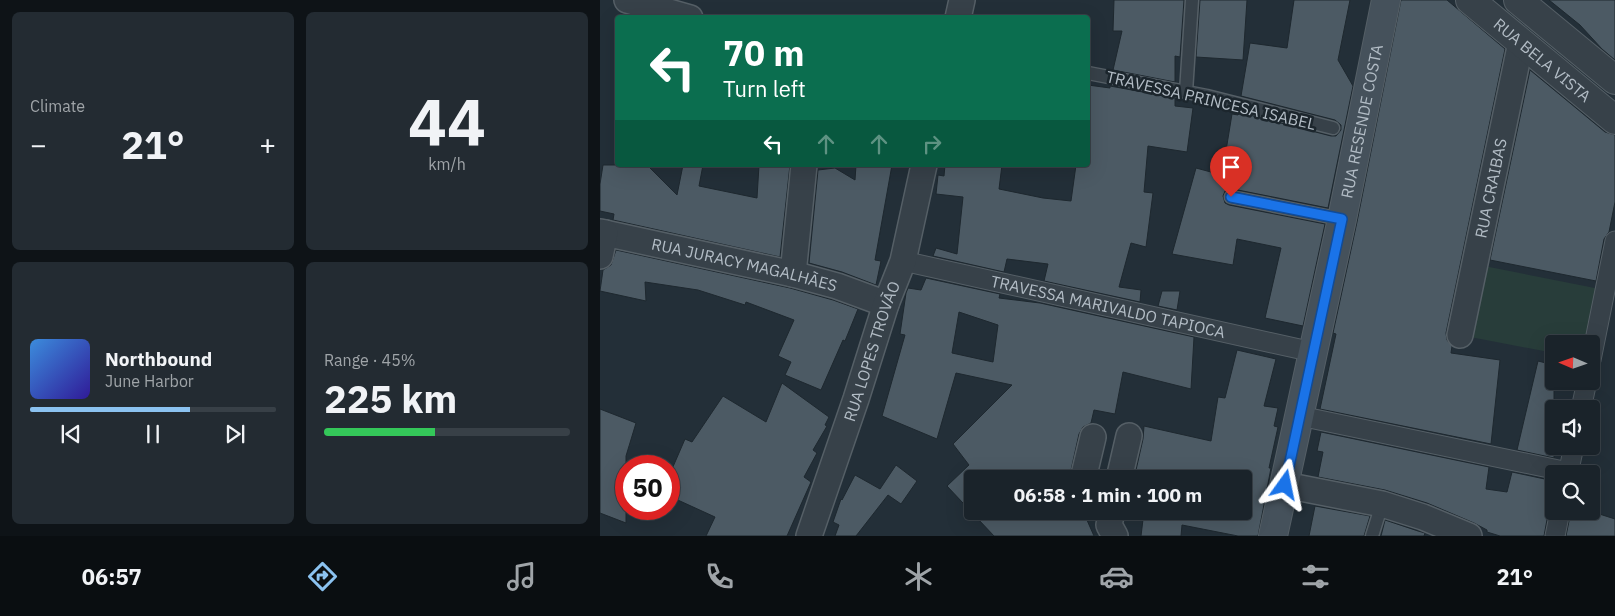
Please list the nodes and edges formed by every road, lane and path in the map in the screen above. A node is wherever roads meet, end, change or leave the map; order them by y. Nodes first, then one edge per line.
1 (627, 0) edge
2 (962, 0) edge
3 (1192, 0) edge
4 (1386, 0) edge
5 (1470, 0) edge
6 (1518, 0) edge
7 (680, 15) edge
8 (959, 15) edge
9 (1521, 42) junction
10 (1090, 73) edge
11 (1615, 80) edge
12 (1186, 92) junction
13 (1615, 120) edge
14 (1333, 128) dead end
15 (804, 167) edge
16 (924, 167) edge
17 (1231, 197) dead end
18 (1336, 218) junction
19 (602, 240) edge
20 (1615, 242) edge
21 (903, 261) junction
22 (793, 274) junction
23 (886, 304) junction
24 (1460, 335) dead end
25 (1596, 335) edge
26 (1312, 352) junction
27 (1300, 416) junction
28 (1093, 436) dead end
29 (1129, 436) dead end
30 (1545, 468) edge
31 (1085, 470) edge
32 (1121, 470) edge
33 (1285, 485) junction
34 (1382, 504) junction
35 (1559, 520) edge
36 (809, 536) edge
37 (1272, 536) edge
38 (1372, 536) edge
39 (1469, 536) edge
40 (1556, 536) edge

1 - 7 street
2 - 8 street
3 - 12 lane
4 - 18 main road, RUA RESENDE COSTA
5 - 9 street, RUA BELA VISTA
6 - 11 street, RUA BELA VISTA
9 - 13 street, RUA BELA VISTA
9 - 24 street, RUA CRAIBAS
10 - 12 lane, TRAVESSA PRINCESA ISABEL
12 - 14 lane, TRAVESSA PRINCESA ISABEL
15 - 22 street
16 - 21 street, RUA LOPES TROVÃO
17 - 18 lane
18 - 26 main road, RUA RESENDE COSTA
19 - 22 street, RUA JURACY MAGALHÃES
20 - 25 street
21 - 23 street, RUA LOPES TROVÃO
21 - 26 street, TRAVESSA MARIVALDO TAPIOCA
22 - 23 street, RUA JURACY MAGALHÃES
23 - 36 street, RUA LOPES TROVÃO
26 - 27 main road, RUA RESENDE COSTA
27 - 30 street
27 - 33 main road, RUA RESENDE COSTA
28 - 31 street
29 - 32 street
33 - 34 street
33 - 37 main road, RUA RESENDE COSTA
34 - 38 lane
34 - 39 street
35 - 40 street

